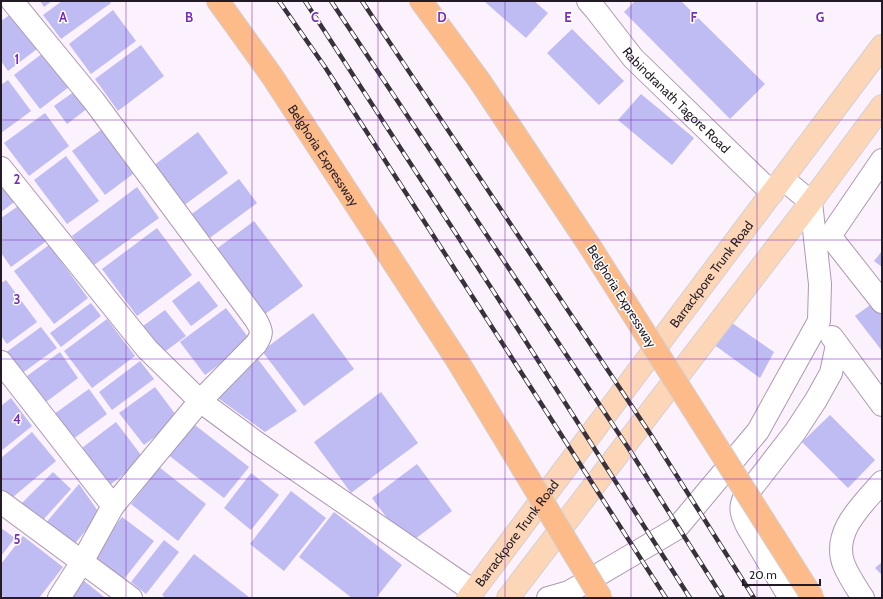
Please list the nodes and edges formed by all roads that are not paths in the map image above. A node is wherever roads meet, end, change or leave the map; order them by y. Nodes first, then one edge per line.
1 (218, 1) edge
2 (420, 1) edge
3 (596, 4) edge
4 (9, 5) edge
5 (882, 46) edge
6 (879, 118) edge
7 (882, 160) edge
8 (1, 168) edge
9 (778, 186) junction
10 (811, 202) junction
11 (882, 302) edge
12 (819, 321) junction
13 (838, 345) junction
14 (1, 362) edge
15 (200, 402) junction
16 (882, 405) edge
17 (882, 482) edge
18 (1, 502) edge
19 (113, 506) junction
20 (82, 562) junction
21 (471, 594) edge
22 (59, 598) edge
23 (131, 598) edge
24 (508, 598) edge
25 (548, 598) edge
26 (601, 598) edge
27 (790, 598) edge
28 (813, 598) edge
29 (863, 598) edge

1 - 26 highway, Belghoria Expressway, bridge
2 - 28 highway, Belghoria Expressway, bridge
3 - 9 street, Rabindranath Tagore Road
4 - 15 street
5 - 9 main road, Barrackpore Trunk Road
6 - 10 main road
7 - 11 street
8 - 15 street
9 - 10 street, Rabindranath Tagore Road
9 - 21 main road, Barrackpore Trunk Road
10 - 12 street
10 - 24 main road
12 - 13 street
12 - 25 street
13 - 16 street
13 - 27 street
14 - 19 street
15 - 19 street
15 - 21 street
17 - 29 street
18 - 20 street
19 - 20 street
20 - 22 street
20 - 23 street

